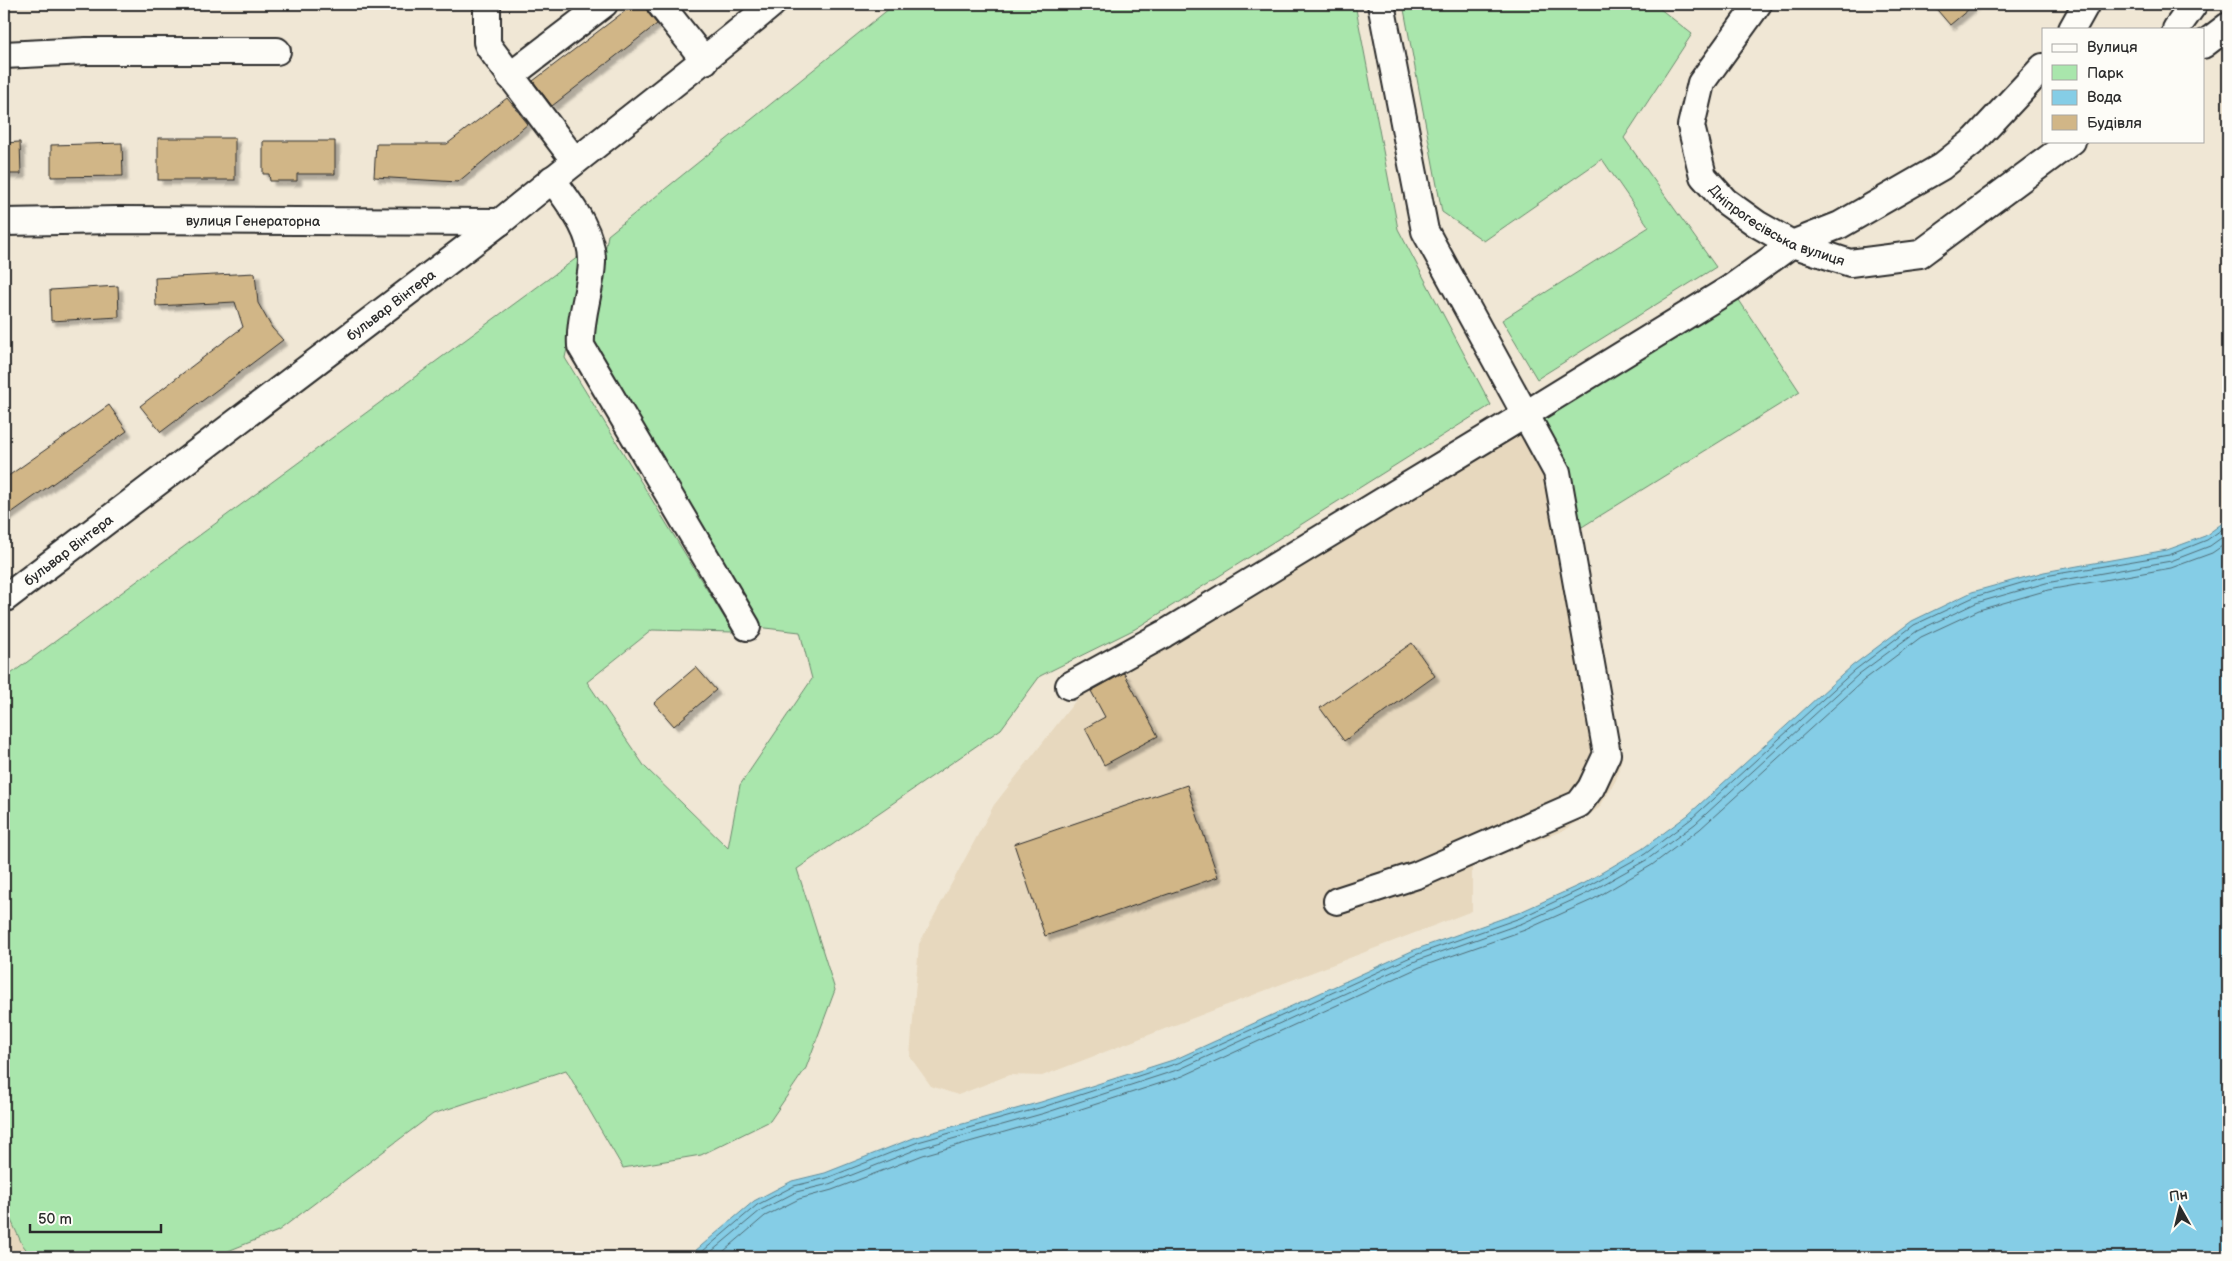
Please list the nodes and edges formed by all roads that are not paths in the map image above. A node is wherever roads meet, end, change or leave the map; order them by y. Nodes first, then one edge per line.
1 (487, 4) edge
2 (604, 4) edge
3 (660, 4) edge
4 (772, 4) edge
5 (1381, 4) edge
6 (1758, 4) edge
7 (2086, 4) edge
8 (2194, 4) edge
9 (2228, 26) edge
10 (2073, 28) edge
11 (2177, 28) edge
12 (2204, 44) edge
13 (277, 52) dead end
14 (4, 55) edge
15 (705, 61) junction
16 (2042, 68) edge
17 (510, 76) junction
18 (2071, 142) edge
19 (575, 161) junction
20 (552, 179) junction
21 (4, 222) edge
22 (500, 222) junction
23 (1792, 244) junction
24 (1526, 414) junction
25 (4, 599) edge
26 (747, 627) dead end
27 (1069, 686) dead end
28 (1336, 901) dead end

1 - 17 street
2 - 17 street
3 - 15 street
4 - 15 street, бульвар Вінтера
5 - 24 street
6 - 23 street, Дніпрогесівська вулиця
7 - 10 street
8 - 11 street
9 - 12 street
13 - 14 street
15 - 19 street, бульвар Вінтера
16 - 23 street
17 - 19 street
18 - 23 street, Дніпрогесівська вулиця
19 - 20 street, бульвар Вінтера
20 - 22 street, бульвар Вінтера
20 - 26 street
21 - 22 street, вулиця Генераторна
22 - 25 street, бульвар Вінтера
23 - 24 street
24 - 27 street
24 - 28 street

